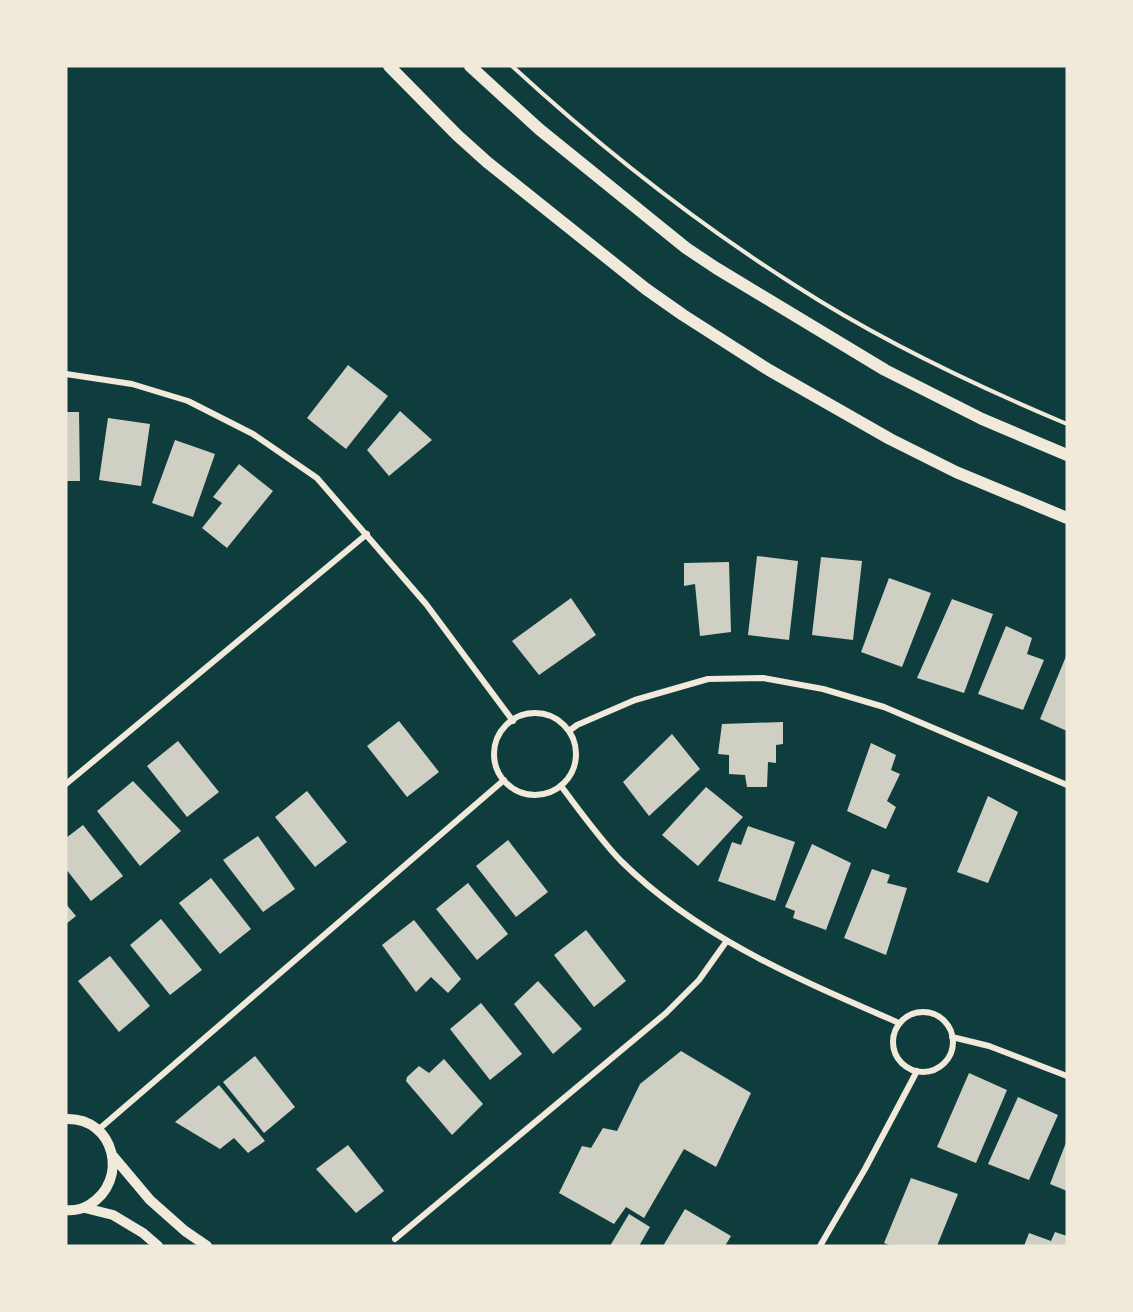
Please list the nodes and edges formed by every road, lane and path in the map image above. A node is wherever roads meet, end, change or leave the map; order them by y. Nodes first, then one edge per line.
1 (389, 66) edge
2 (470, 66) edge
3 (512, 66) edge
4 (66, 374) edge
5 (1067, 424) edge
6 (1067, 455) edge
7 (1067, 519) edge
8 (367, 534) junction
9 (513, 721) junction
10 (568, 731) junction
11 (504, 780) junction
12 (66, 784) edge
13 (1067, 784) edge
14 (561, 786) junction
15 (726, 942) junction
16 (899, 1023) junction
17 (952, 1037) junction
18 (917, 1071) junction
19 (1067, 1076) edge
20 (66, 1119) edge
21 (98, 1130) junction
22 (113, 1155) junction
23 (85, 1208) junction
24 (66, 1210) edge
25 (395, 1239) dead end
26 (158, 1246) edge
27 (207, 1246) edge
28 (820, 1246) edge

1 - 7 main road
2 - 6 main road
3 - 5 path
4 - 8 street
8 - 9 street
8 - 12 street
9 - 10 street
9 - 11 street
10 - 13 street
10 - 14 street
11 - 14 street
11 - 21 street
14 - 15 street
15 - 16 street
15 - 25 street
16 - 17 street
16 - 18 street
17 - 18 street
17 - 19 street
18 - 28 street
20 - 21 street
21 - 22 street
22 - 23 street
22 - 27 street
23 - 24 street
23 - 26 street

